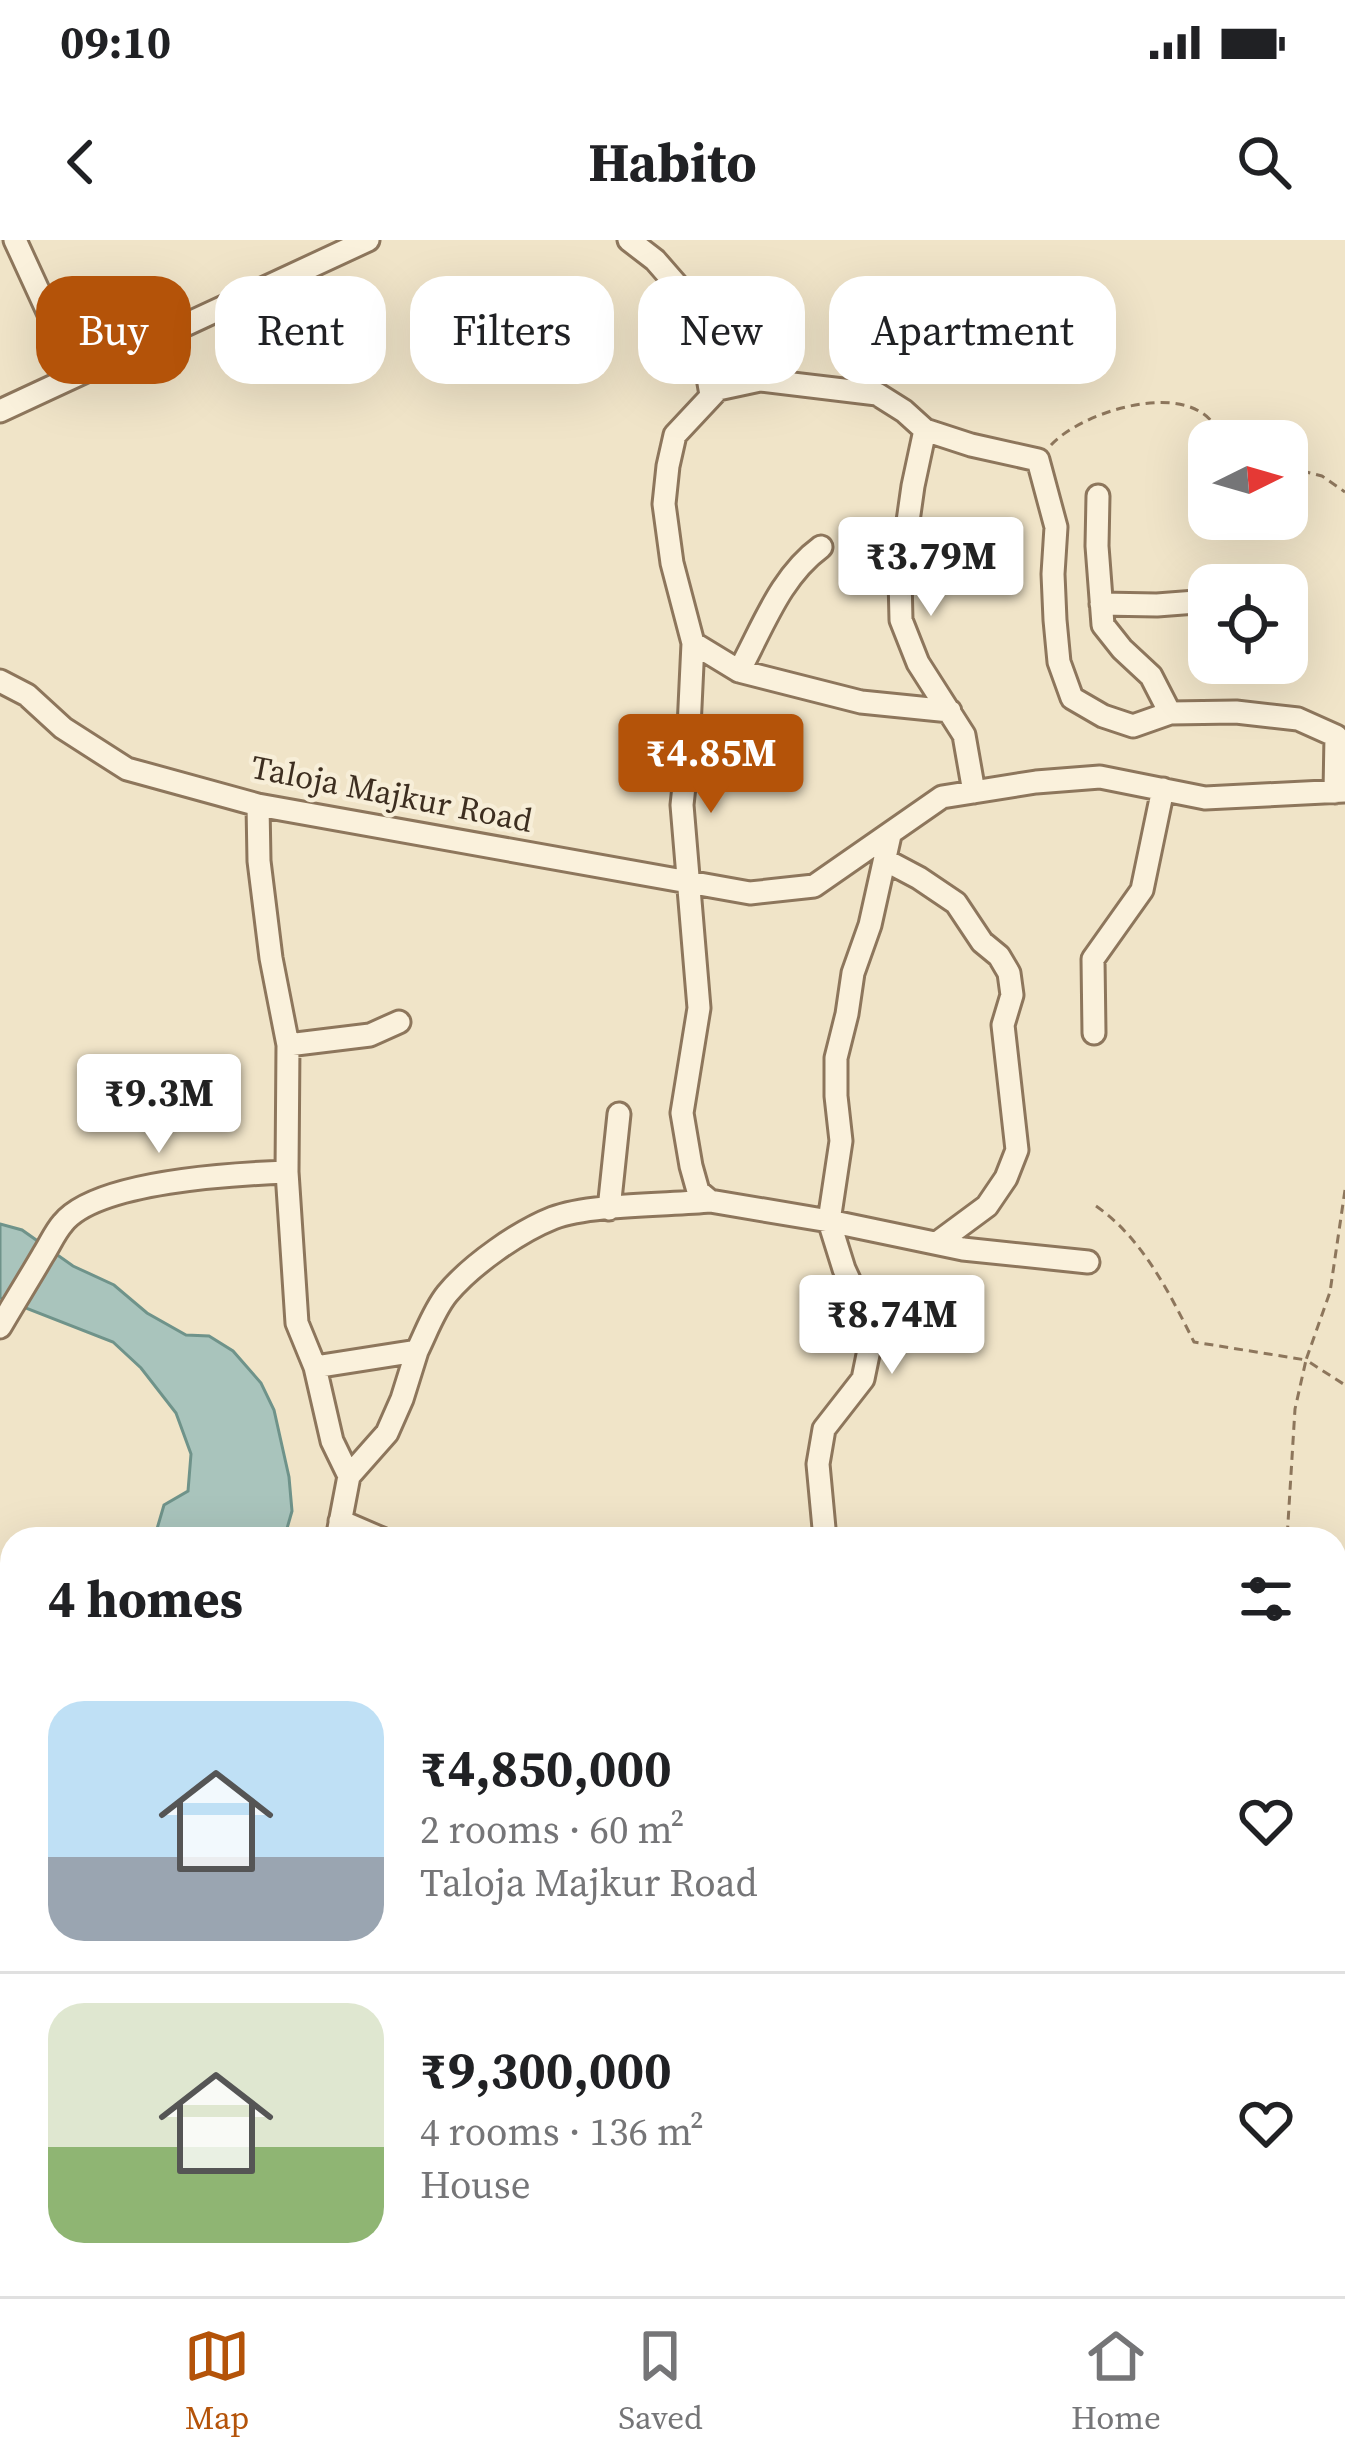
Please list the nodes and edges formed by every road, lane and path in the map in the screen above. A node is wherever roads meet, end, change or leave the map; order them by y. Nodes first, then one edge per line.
1 (15, 240) edge
2 (368, 240) edge
3 (629, 240) edge
4 (36, 286) edge
5 (191, 322) edge
6 (57, 384) edge
7 (711, 395) junction
8 (0, 411) edge
9 (1209, 420) edge
10 (925, 430) junction
11 (1038, 460) junction
12 (1308, 472) edge
13 (1345, 492) edge
14 (1098, 496) dead end
15 (821, 547) dead end
16 (1188, 602) edge
17 (1101, 604) junction
18 (693, 643) junction
19 (740, 670) junction
20 (0, 681) edge
21 (950, 711) junction
22 (1170, 713) junction
23 (1163, 789) junction
24 (1340, 791) edge
25 (974, 792) junction
26 (258, 805) junction
27 (890, 835) junction
28 (885, 860) junction
29 (689, 882) junction
30 (399, 1022) dead end
31 (1094, 1033) dead end
32 (288, 1045) junction
33 (619, 1114) dead end
34 (287, 1172) junction
35 (1345, 1190) edge
36 (710, 1201) junction
37 (1096, 1206) dead end
38 (609, 1209) junction
39 (829, 1221) junction
40 (937, 1243) junction
41 (1088, 1262) dead end
42 (0, 1327) edge
43 (417, 1351) junction
44 (1306, 1360) junction
45 (315, 1367) junction
46 (1345, 1385) edge
47 (350, 1476) junction
48 (339, 1527) edge
49 (824, 1527) edge
50 (1287, 1527) edge

1 - 4 street
2 - 5 street
3 - 7 street
6 - 8 street
7 - 10 street
7 - 18 street
9 - 11 path
10 - 11 street
10 - 21 street
11 - 22 street
12 - 13 path
14 - 17 street
15 - 19 street
16 - 17 street
17 - 22 street
18 - 19 street
18 - 29 street
19 - 21 street
20 - 26 street, Taloja Majkur Road
21 - 25 street
22 - 24 street
23 - 24 street, Taloja Majkur Road
23 - 25 street, Taloja Majkur Road
23 - 31 street
25 - 27 street, Taloja Majkur Road
26 - 29 street, Taloja Majkur Road
26 - 32 street
27 - 28 street
27 - 29 street, Taloja Majkur Road
28 - 39 street
28 - 40 street
29 - 36 street
30 - 32 street
32 - 34 street
33 - 38 street
34 - 42 street
34 - 45 street
35 - 44 path
36 - 38 street
36 - 39 street
37 - 44 path
38 - 43 street
39 - 40 street
39 - 49 street
40 - 41 street
43 - 45 street
43 - 47 street
44 - 46 path
44 - 50 path
45 - 47 street
47 - 48 street

